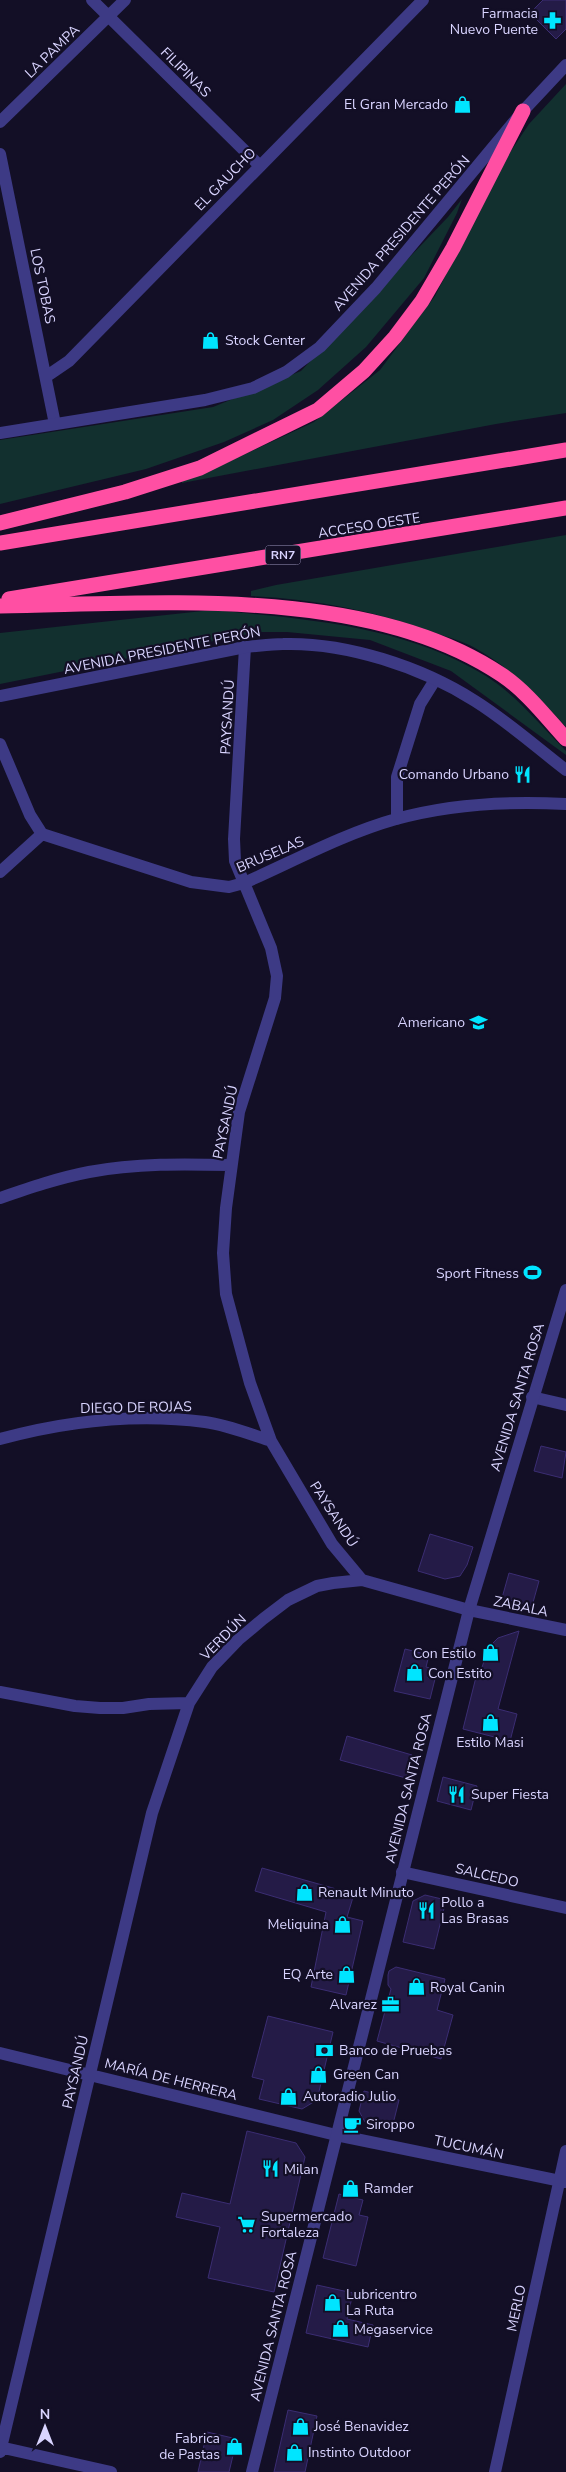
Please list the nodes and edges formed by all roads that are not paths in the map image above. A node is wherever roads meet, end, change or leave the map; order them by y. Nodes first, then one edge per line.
1 (92, 0) edge
2 (125, 0) edge
3 (423, 0) edge
4 (108, 16) junction
5 (566, 65) edge
6 (523, 111) junction
7 (0, 122) edge
8 (0, 154) edge
9 (259, 165) junction
10 (47, 376) junction
11 (55, 424) junction
12 (0, 433) edge
13 (566, 450) edge
14 (566, 508) edge
15 (0, 523) edge
16 (0, 543) edge
17 (0, 600) edge
18 (0, 606) edge
19 (245, 647) junction
20 (435, 680) junction
21 (0, 696) edge
22 (566, 739) edge
23 (0, 744) edge
24 (566, 770) edge
25 (566, 804) edge
26 (397, 819) junction
27 (42, 834) junction
28 (0, 872) edge
29 (244, 883) junction
30 (231, 1165) junction
31 (0, 1198) edge
32 (566, 1290) edge
33 (532, 1397) junction
34 (566, 1405) edge
35 (0, 1439) edge
36 (271, 1441) junction
37 (362, 1580) junction
38 (469, 1610) junction
39 (566, 1630) edge
40 (0, 1692) edge
41 (189, 1703) junction
42 (402, 1872) junction
43 (566, 1908) edge
44 (0, 2053) edge
45 (89, 2075) junction
46 (336, 2135) junction
47 (566, 2151) edge
48 (563, 2181) edge
49 (0, 2449) edge
50 (111, 2472) edge
51 (252, 2472) edge
52 (495, 2472) edge

1 - 4 street, FILIPINAS
2 - 4 street, LA PAMPA
3 - 9 street, EL GAUCHO
4 - 7 street, LA PAMPA
4 - 9 street, FILIPINAS
5 - 6 street, AVENIDA PRESIDENTE PERÓN
6 - 11 street, AVENIDA PRESIDENTE PERÓN
6 - 15 highway
8 - 10 street, LOS TOBAS
9 - 10 street, EL GAUCHO
10 - 11 street, LOS TOBAS
11 - 12 street, AVENIDA PRESIDENTE PERÓN
13 - 16 highway
14 - 17 highway, ACCESO OESTE / RN7
18 - 22 highway
19 - 20 street, AVENIDA PRESIDENTE PERÓN
19 - 21 street, AVENIDA PRESIDENTE PERÓN
19 - 29 street, PAYSANDÚ
20 - 24 street, AVENIDA PRESIDENTE PERÓN
20 - 26 street
23 - 27 street
25 - 26 street, BRUSELAS
26 - 29 street, BRUSELAS
27 - 28 street
27 - 29 street, BRUSELAS
29 - 30 street, PAYSANDÚ
30 - 31 street
30 - 36 street, PAYSANDÚ
32 - 33 street, AVENIDA SANTA ROSA
33 - 34 street
33 - 38 street, AVENIDA SANTA ROSA
35 - 36 street, DIEGO DE ROJAS
36 - 37 street, PAYSANDÚ
37 - 38 street, VERDÚN
37 - 41 street, VERDÚN
38 - 39 street, ZABALA
38 - 42 street, AVENIDA SANTA ROSA
40 - 41 street
41 - 45 street, PAYSANDÚ
42 - 43 street, SALCEDO
42 - 46 street, AVENIDA SANTA ROSA
44 - 45 street, MARÍA DE HERRERA
45 - 46 street, MARÍA DE HERRERA
45 - 49 street, PAYSANDÚ
46 - 48 street, TUCUMÁN
46 - 51 street, AVENIDA SANTA ROSA
47 - 48 street, MERLO
48 - 52 street, MERLO
49 - 50 street

